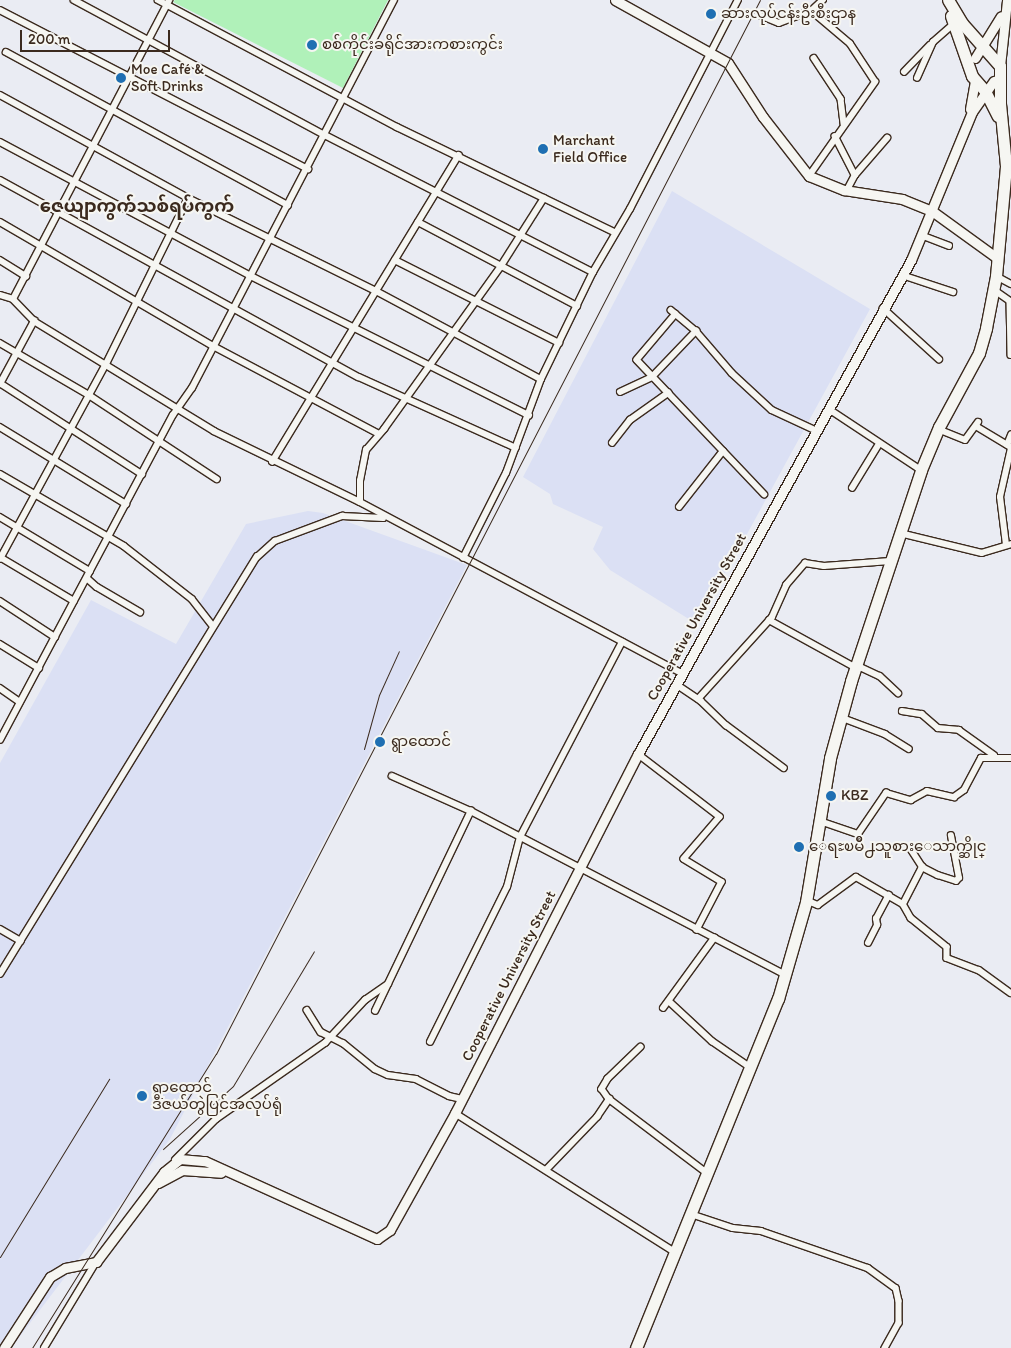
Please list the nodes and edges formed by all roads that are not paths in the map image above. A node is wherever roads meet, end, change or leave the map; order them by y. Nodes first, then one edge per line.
1 (74, 0) edge
2 (158, 0) edge
3 (394, 0) edge
4 (615, 0) edge
5 (738, 0) edge
6 (823, 0) edge
7 (946, 0) edge
8 (168, 2) edge
9 (1006, 2) edge
10 (0, 10) edge
11 (811, 11) junction
12 (762, 16) dead end
13 (955, 23) junction
14 (149, 39) junction
15 (933, 42) junction
16 (987, 50) junction
17 (6, 52) dead end
18 (712, 54) junction
19 (814, 58) dead end
20 (904, 72) dead end
21 (998, 73) junction
22 (973, 76) junction
23 (128, 77) junction
24 (917, 78) dead end
25 (985, 90) junction
26 (0, 95) edge
27 (345, 97) junction
28 (111, 111) junction
29 (844, 124) junction
30 (325, 134) junction
31 (962, 134) junction
32 (836, 136) junction
33 (1005, 136) junction
34 (886, 138) dead end
35 (0, 142) edge
36 (93, 144) junction
37 (459, 155) junction
38 (308, 169) junction
39 (855, 175) junction
40 (808, 176) junction
41 (1008, 177) edge
42 (0, 180) edge
43 (74, 182) junction
44 (847, 190) junction
45 (437, 191) junction
46 (188, 198) junction
47 (544, 198) junction
48 (288, 206) junction
49 (932, 211) junction
50 (59, 214) junction
51 (0, 222) edge
52 (418, 222) junction
53 (614, 232) junction
54 (170, 233) junction
55 (522, 233) junction
56 (921, 235) junction
57 (270, 239) junction
58 (949, 246) dead end
59 (42, 249) junction
60 (997, 258) junction
61 (0, 260) edge
62 (395, 260) junction
63 (501, 266) junction
64 (154, 267) junction
65 (593, 272) junction
66 (26, 276) junction
67 (251, 276) junction
68 (902, 276) junction
69 (996, 276) junction
70 (1011, 284) edge
71 (993, 289) junction
72 (376, 291) junction
73 (953, 292) dead end
74 (0, 295) edge
75 (13, 300) junction
76 (476, 301) junction
77 (136, 302) junction
78 (577, 306) junction
79 (883, 308) junction
80 (233, 310) junction
81 (671, 310) dead end
82 (676, 314) junction
83 (34, 321) junction
84 (355, 326) junction
85 (696, 331) junction
86 (453, 332) junction
87 (0, 343) edge
88 (559, 343) junction
89 (213, 346) junction
90 (18, 352) junction
91 (1011, 355) edge
92 (939, 359) dead end
93 (332, 363) junction
94 (106, 364) junction
95 (430, 364) junction
96 (652, 377) junction
97 (541, 379) junction
98 (0, 383) edge
99 (620, 392) dead end
100 (668, 393) junction
101 (89, 395) junction
102 (310, 397) junction
103 (406, 398) junction
104 (829, 409) junction
105 (178, 410) junction
106 (529, 416) junction
107 (0, 427) edge
108 (70, 429) junction
109 (938, 429) junction
110 (817, 431) junction
111 (379, 434) junction
112 (1011, 435) edge
113 (159, 442) junction
114 (612, 443) dead end
115 (879, 444) junction
116 (1010, 447) edge
117 (516, 448) junction
118 (723, 451) junction
119 (54, 460) junction
120 (272, 462) junction
121 (921, 470) junction
122 (0, 474) edge
123 (142, 474) junction
124 (217, 479) dead end
125 (852, 488) dead end
126 (764, 494) dead end
127 (34, 496) junction
128 (360, 502) junction
129 (126, 504) junction
130 (679, 507) dead end
131 (0, 517) edge
132 (385, 518) junction
133 (17, 528) junction
134 (900, 533) junction
135 (108, 538) junction
136 (1009, 545) edge
137 (0, 558) edge
138 (463, 558) junction
139 (890, 561) junction
140 (90, 571) junction
141 (87, 578) junction
142 (0, 601) edge
143 (74, 601) junction
144 (140, 612) dead end
145 (769, 620) junction
146 (213, 626) junction
147 (55, 637) junction
148 (622, 642) junction
149 (0, 644) edge
150 (855, 666) junction
151 (39, 668) junction
152 (682, 673) junction
153 (676, 684) junction
154 (0, 688) edge
155 (898, 693) dead end
156 (698, 699) junction
157 (20, 702) junction
158 (902, 711) dead end
159 (840, 717) junction
160 (2, 732) edge
161 (0, 740) edge
162 (909, 749) dead end
163 (638, 754) junction
164 (994, 755) junction
165 (1010, 759) edge
166 (784, 768) dead end
167 (392, 776) dead end
168 (471, 811) junction
169 (820, 820) junction
170 (951, 836) dead end
171 (520, 837) junction
172 (911, 850) dead end
173 (922, 867) junction
174 (580, 868) junction
175 (889, 895) junction
176 (806, 900) junction
177 (903, 904) junction
178 (0, 929) edge
179 (697, 930) junction
180 (714, 938) junction
181 (21, 941) junction
182 (868, 943) dead end
183 (0, 974) edge
184 (786, 975) junction
185 (388, 984) junction
186 (1011, 992) edge
187 (669, 1001) junction
188 (663, 1008) dead end
189 (307, 1010) dead end
190 (375, 1011) dead end
191 (332, 1038) junction
192 (430, 1042) dead end
193 (641, 1047) dead end
194 (752, 1068) junction
195 (462, 1099) junction
196 (608, 1099) junction
197 (455, 1113) junction
198 (173, 1163) junction
199 (546, 1170) junction
200 (706, 1172) junction
201 (236, 1178) junction
202 (156, 1185) junction
203 (691, 1214) junction
204 (675, 1252) junction
205 (96, 1262) junction
206 (4, 1348) edge
207 (44, 1348) edge
208 (636, 1348) edge
209 (886, 1348) edge

1 - 14 street
2 - 8 street
3 - 27 street
4 - 18 street
5 - 18 street
6 - 11 street
7 - 13 highway
7 - 16 highway
8 - 14 street
8 - 27 street
9 - 16 street
9 - 21 street
10 - 23 street
11 - 12 street
11 - 29 street
13 - 15 street
13 - 22 highway
14 - 23 street
14 - 30 street
15 - 20 street
15 - 24 street
16 - 21 highway
16 - 22 highway
17 - 28 street
18 - 40 street
18 - 53 street
19 - 29 street
21 - 22 highway
21 - 25 street, Cooperative University Street
21 - 33 highway
22 - 25 highway
22 - 31 street, Cooperative University Street
23 - 28 street
23 - 38 street
25 - 31 street, Cooperative University Street
25 - 33 highway
26 - 36 street
27 - 30 street
27 - 37 street
28 - 36 street
28 - 48 street
29 - 32 street
30 - 38 street
30 - 45 street
31 - 49 street, Cooperative University Street
32 - 39 street
32 - 40 street
33 - 41 highway
34 - 39 street
35 - 43 street
36 - 43 street
36 - 46 street
37 - 45 street
37 - 47 street
38 - 48 street
39 - 44 street
40 - 44 street
41 - 60 highway
42 - 50 street
43 - 50 street
43 - 54 street
44 - 49 street
45 - 52 street
45 - 55 street
46 - 54 street
46 - 57 street
47 - 53 street
47 - 55 street
48 - 57 street
49 - 56 street, Cooperative University Street
49 - 60 street
50 - 59 street
50 - 64 street
51 - 59 street
52 - 62 street
52 - 63 street
53 - 65 street
54 - 64 street
54 - 67 street
55 - 63 street
55 - 65 street
56 - 58 street
56 - 68 street, Cooperative University Street
57 - 67 street
57 - 72 street
59 - 66 street
59 - 77 street
60 - 69 highway
61 - 66 street
62 - 72 street
62 - 76 street
63 - 76 street
63 - 78 street
64 - 77 street
64 - 80 street
65 - 78 street
66 - 75 street
67 - 80 street
67 - 84 street
68 - 73 street
68 - 79 street, Cooperative University Street
69 - 70 street
69 - 71 highway
71 - 91 street
71 - 109 highway
72 - 84 street
72 - 86 street
74 - 75 street
75 - 83 street
76 - 86 street
76 - 88 street
77 - 89 street
77 - 94 street
78 - 88 street
79 - 92 street
79 - 104 street, Cooperative University Street
80 - 89 street
80 - 93 street
81 - 82 street
82 - 85 street
82 - 96 street
83 - 90 street
83 - 94 street
84 - 93 street
84 - 95 street
85 - 96 street
85 - 110 street
86 - 95 street
86 - 97 street
87 - 90 street
88 - 97 street
89 - 102 street
89 - 105 street
90 - 98 street
90 - 101 street
93 - 102 street
93 - 103 street
94 - 101 street
94 - 105 street
95 - 103 street
95 - 106 street
96 - 99 street
96 - 100 street
97 - 106 street
98 - 108 street
100 - 114 street
100 - 118 street
101 - 108 street
101 - 113 street
102 - 111 street
102 - 120 street
103 - 111 street
103 - 117 street
104 - 110 street, Cooperative University Street
104 - 115 street
105 - 113 street
105 - 120 street
106 - 117 street
107 - 119 street
108 - 119 street
108 - 123 street
109 - 116 street
109 - 121 highway
110 - 152 street, Cooperative University Street
111 - 128 street
112 - 116 street
113 - 123 street
113 - 124 street
115 - 121 street
115 - 125 street
116 - 136 street
117 - 138 street
118 - 126 street
118 - 130 street
119 - 127 street
119 - 129 street
120 - 128 street
121 - 134 highway
122 - 127 street
123 - 129 street
127 - 133 street
127 - 135 street
128 - 132 street
129 - 135 street
131 - 133 street
132 - 138 street
132 - 146 street
133 - 137 street
133 - 140 street
134 - 136 street
134 - 139 highway
135 - 140 street
135 - 146 street
137 - 143 street
138 - 148 street
139 - 145 street
139 - 150 highway
140 - 141 street
141 - 143 street
141 - 144 street
142 - 147 street
143 - 147 street
145 - 150 street
145 - 156 street
146 - 181 street
147 - 151 street
148 - 152 street
148 - 171 street
149 - 151 street
150 - 155 street
150 - 159 highway
151 - 157 street
152 - 153 street, Cooperative University Street
153 - 156 street
153 - 163 street, Cooperative University Street
154 - 157 street
156 - 166 street
157 - 160 street
158 - 164 street
159 - 162 street
159 - 169 highway
160 - 161 street
163 - 174 street, Cooperative University Street
163 - 179 street
164 - 165 street
164 - 169 street
167 - 168 street
168 - 171 street
168 - 185 street
169 - 176 highway
170 - 173 street
171 - 174 street
171 - 192 street
172 - 173 street
173 - 177 street
174 - 179 street
174 - 195 street, Cooperative University Street
175 - 176 street
175 - 177 street
175 - 182 street
176 - 184 highway
177 - 186 street
178 - 181 street
179 - 180 street
180 - 184 street
180 - 187 street
181 - 183 street
184 - 194 highway
185 - 190 street
185 - 191 street
187 - 188 street
187 - 194 street
189 - 191 street
191 - 195 street
191 - 198 street
193 - 196 street
194 - 200 highway
195 - 197 street, Cooperative University Street
196 - 199 street
196 - 200 street
197 - 199 street
197 - 201 street, Cooperative University Street
198 - 201 street
198 - 202 street
199 - 204 street
200 - 203 highway
201 - 202 street
202 - 205 street
203 - 204 highway
203 - 209 street
204 - 208 highway
205 - 206 street
205 - 207 street

